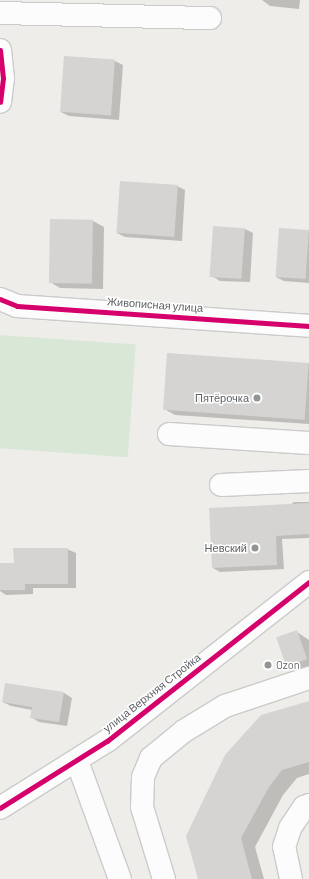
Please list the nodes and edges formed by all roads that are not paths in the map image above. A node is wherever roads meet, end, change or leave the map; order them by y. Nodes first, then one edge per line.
1 (0, 13) edge
2 (210, 18) dead end
3 (0, 50) edge
4 (0, 102) edge
5 (0, 299) edge
6 (309, 326) edge
7 (169, 434) dead end
8 (309, 443) edge
9 (309, 481) edge
10 (221, 485) dead end
11 (309, 582) edge
12 (309, 678) edge
13 (76, 761) junction
14 (309, 805) edge
15 (0, 808) edge
16 (120, 879) edge
17 (164, 879) edge
18 (291, 879) edge

1 - 2 street
3 - 4 street
5 - 6 street, Живописная улица
7 - 8 street
9 - 10 street
11 - 13 street, улица Верхняя Стройка
12 - 17 street
13 - 15 street, улица Верхняя Стройка
13 - 16 street
14 - 18 street

